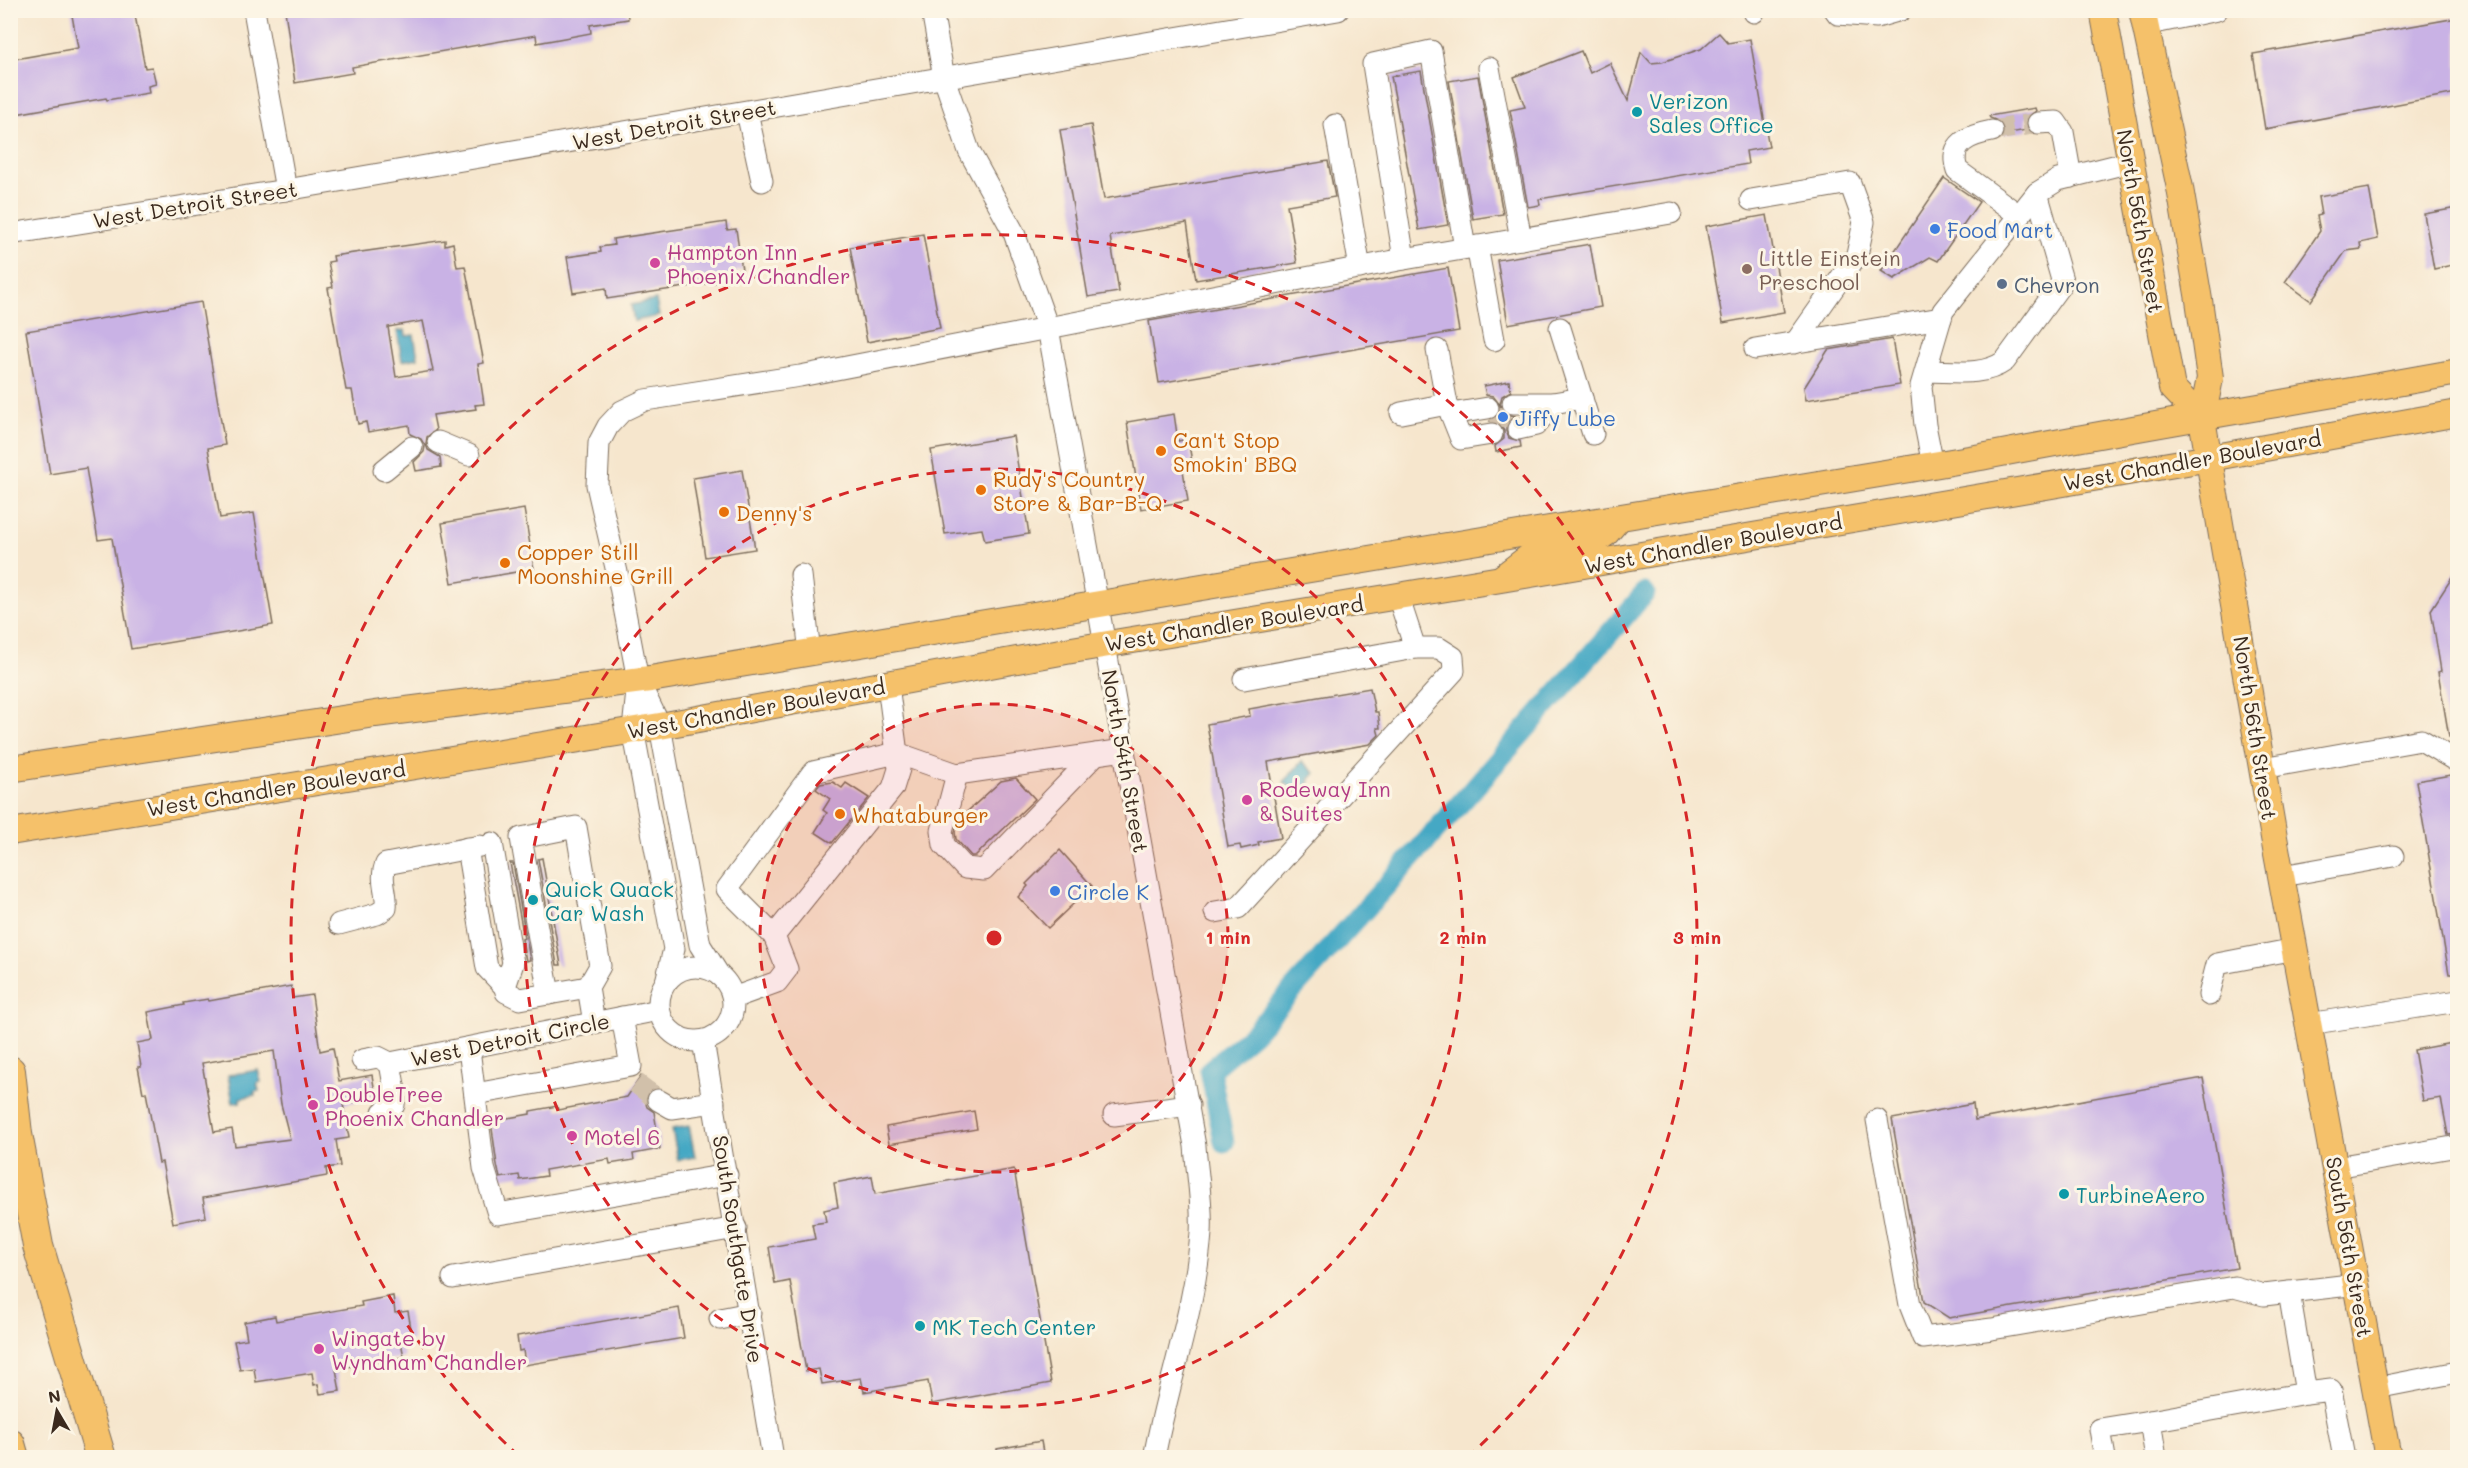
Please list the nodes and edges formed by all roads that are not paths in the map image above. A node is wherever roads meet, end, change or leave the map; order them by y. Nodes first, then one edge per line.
1 (254, 10) edge
2 (932, 10) edge
3 (1338, 10) edge
4 (1835, 10) edge
5 (1901, 10) edge
6 (2103, 10) edge
7 (2217, 10) edge
8 (2144, 18) edge
9 (1489, 68) dead end
10 (944, 78) junction
11 (747, 112) junction
12 (2038, 123) tunnel mouth
13 (1335, 125) dead end
14 (1992, 131) tunnel mouth
15 (2130, 162) junction
16 (2071, 177) junction
17 (762, 181) dead end
18 (285, 190) junction
19 (2037, 193) junction
20 (1751, 200) dead end
21 (1671, 213) dead end
22 (2020, 216) junction
23 (10, 234) edge
24 (1521, 238) junction
25 (1471, 247) junction
26 (1404, 259) junction
27 (1360, 268) junction
28 (1941, 318) junction
29 (1048, 328) junction
30 (1560, 328) dead end
31 (1494, 340) dead end
32 (1795, 343) junction
33 (1437, 350) dead end
34 (1755, 350) dead end
35 (1927, 370) junction
36 (2457, 372) edge
37 (1582, 398) junction
38 (1401, 413) dead end
39 (2457, 413) edge
40 (1451, 415) junction
41 (1515, 416) tunnel mouth
42 (2202, 419) junction
43 (1490, 420) tunnel mouth
44 (1593, 434) dead end
45 (438, 442) dead end
46 (412, 447) dead end
47 (469, 455) dead end
48 (2210, 458) junction
49 (1933, 465) junction
50 (384, 470) dead end
51 (1618, 518) junction
52 (801, 575) dead end
53 (1501, 579) junction
54 (1398, 596) junction
55 (1098, 606) junction
56 (1106, 644) junction
57 (1415, 648) junction
58 (810, 652) junction
59 (1244, 679) dead end
60 (638, 680) junction
61 (888, 686) junction
62 (660, 726) junction
63 (633, 729) junction
64 (1124, 750) junction
65 (897, 753) junction
66 (1096, 754) junction
67 (2453, 759) dead end
68 (2263, 768) junction
69 (10, 769) edge
70 (957, 774) junction
71 (10, 832) edge
72 (520, 838) junction
73 (479, 846) junction
74 (2393, 856) dead end
75 (2282, 876) junction
76 (1215, 912) dead end
77 (339, 924) dead end
78 (774, 936) junction
79 (2295, 949) junction
80 (719, 975) junction
81 (666, 982) junction
82 (588, 987) junction
83 (549, 994) junction
84 (2209, 995) dead end
85 (733, 998) junction
86 (2457, 1001) edge
87 (659, 1010) junction
88 (622, 1017) junction
89 (594, 1023) junction
90 (2309, 1030) junction
91 (703, 1041) junction
92 (469, 1049) junction
93 (362, 1060) dead end
94 (390, 1063) junction
95 (10, 1071) edge
96 (475, 1094) junction
97 (658, 1101) tunnel mouth
98 (714, 1102) junction
99 (1189, 1105) junction
100 (383, 1112) dead end
101 (1114, 1115) dead end
102 (1876, 1120) dead end
103 (2457, 1146) edge
104 (2336, 1167) junction
105 (727, 1176) junction
106 (736, 1228) junction
107 (453, 1278) dead end
108 (2358, 1284) junction
109 (2289, 1292) junction
110 (750, 1313) junction
111 (720, 1319) dead end
112 (2457, 1372) edge
113 (2376, 1388) junction
114 (2306, 1393) junction
115 (2150, 1421) junction
116 (10, 1444) edge
117 (14, 1458) edge
118 (101, 1458) edge
119 (773, 1458) edge
120 (1154, 1458) edge
121 (2105, 1458) edge
122 (2156, 1458) edge
123 (2344, 1458) edge
124 (2388, 1458) edge

1 - 18 street
2 - 10 street, North 54th Street
3 - 10 street, West Detroit Street
4 - 5 street
6 - 15 main road, North 56th Street
7 - 8 street
8 - 42 main road, North 56th Street
9 - 24 street
10 - 11 street, West Detroit Street
10 - 29 street, North 54th Street
11 - 17 street
11 - 18 street, West Detroit Street
12 - 16 street
13 - 27 street
14 - 22 street
15 - 16 street
15 - 42 main road, North 56th Street
16 - 19 street
18 - 23 street, West Detroit Street
19 - 22 street
19 - 35 street
20 - 32 street
21 - 24 street
22 - 28 street
24 - 25 street
25 - 26 street
25 - 26 street
25 - 31 street
26 - 27 street
27 - 29 street
28 - 32 street
28 - 35 street
29 - 55 street, North 54th Street
29 - 60 street
30 - 37 street
32 - 34 street
33 - 40 street
35 - 49 street
36 - 42 main road, West Chandler Boulevard
37 - 41 street
37 - 44 street
38 - 40 street
39 - 48 main road, West Chandler Boulevard
40 - 43 street
42 - 48 main road, North 56th Street
42 - 49 main road, West Chandler Boulevard
45 - 47 street
46 - 50 street
48 - 53 main road, West Chandler Boulevard
48 - 68 main road, North 56th Street
49 - 51 main road, West Chandler Boulevard
51 - 53 main road
51 - 55 main road, West Chandler Boulevard
52 - 58 street
53 - 54 main road, West Chandler Boulevard
54 - 56 main road, West Chandler Boulevard
54 - 57 street
55 - 56 street, North 54th Street
55 - 58 main road, West Chandler Boulevard
56 - 61 main road, West Chandler Boulevard
56 - 64 street, North 54th Street
57 - 59 street
57 - 76 street
58 - 60 main road, West Chandler Boulevard
60 - 62 street
60 - 63 street
60 - 69 main road, West Chandler Boulevard
61 - 62 main road, West Chandler Boulevard
61 - 65 street
62 - 63 main road, West Chandler Boulevard
62 - 80 street
63 - 71 main road, West Chandler Boulevard
63 - 81 street
64 - 66 street
64 - 99 street, North 54th Street
65 - 70 street
65 - 78 street
65 - 78 street
66 - 70 street
66 - 70 street
67 - 68 street
68 - 75 main road, North 56th Street
72 - 73 street
72 - 82 street
72 - 83 street
73 - 77 street
73 - 83 street
74 - 75 street
75 - 79 main road, North 56th Street
78 - 85 street
79 - 84 street
79 - 90 main road, North 56th Street
80 - 81 street
80 - 85 street
81 - 87 street
82 - 83 street
82 - 89 street
85 - 91 street
86 - 90 street
87 - 88 street, West Detroit Circle
87 - 91 street
88 - 89 street, West Detroit Circle
88 - 96 street
89 - 92 street, West Detroit Circle
90 - 104 main road, South 56th Street
91 - 98 street, South Southgate Drive
92 - 94 street, West Detroit Circle
92 - 96 street
93 - 94 street, West Detroit Circle
94 - 100 street
95 - 118 highway
96 - 105 street
97 - 98 street
98 - 105 street, South Southgate Drive
99 - 101 street
99 - 120 street, North 54th Street
102 - 109 street
103 - 104 street
104 - 108 main road, South 56th Street
105 - 106 street, South Southgate Drive
106 - 107 street
106 - 110 street, South Southgate Drive
108 - 109 street
108 - 113 main road, South 56th Street
109 - 114 street
110 - 111 street
110 - 119 street, South Southgate Drive
112 - 113 street
113 - 124 main road, South 56th Street
114 - 115 street
114 - 123 street
115 - 121 street
115 - 122 street
116 - 117 highway

